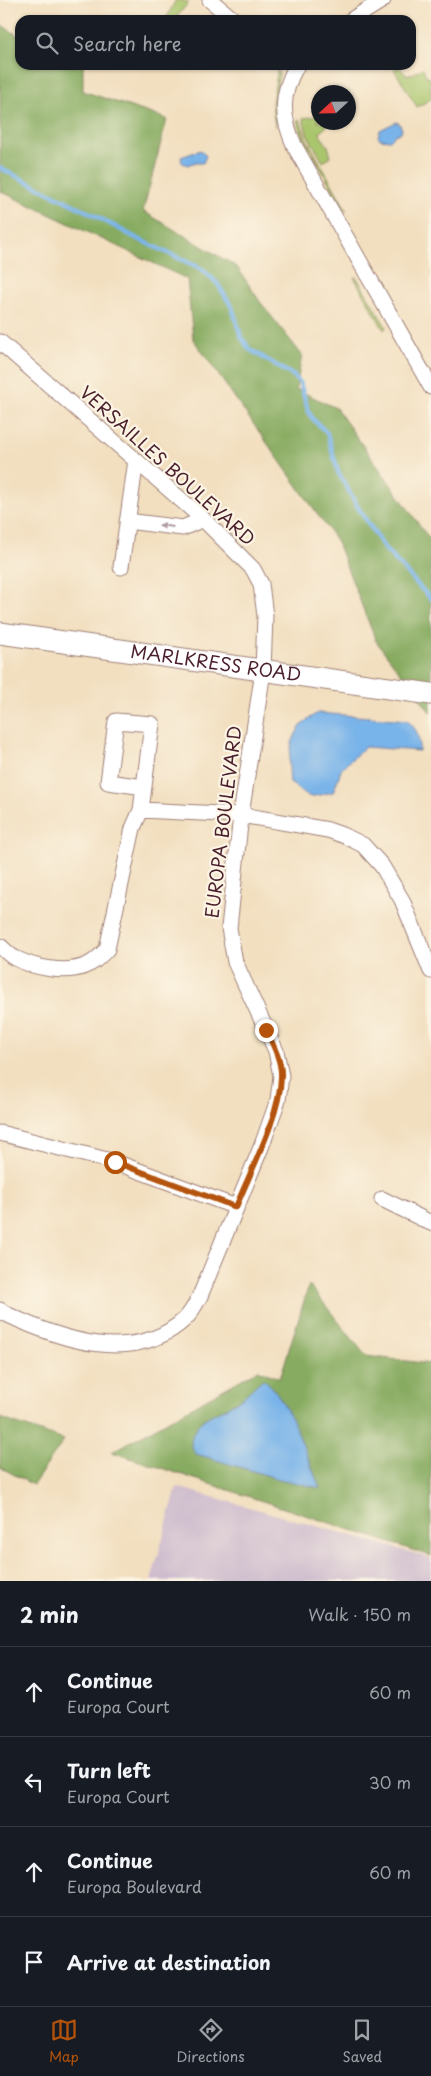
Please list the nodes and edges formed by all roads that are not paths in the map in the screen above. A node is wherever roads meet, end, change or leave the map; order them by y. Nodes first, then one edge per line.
1 (210, 0) edge
2 (383, 0) edge
3 (228, 15) edge
4 (359, 15) edge
5 (295, 70) edge
6 (0, 342) edge
7 (431, 387) edge
8 (136, 460) junction
9 (203, 519) junction
10 (127, 521) junction
11 (121, 567) dead end
12 (0, 633) edge
13 (263, 671) junction
14 (431, 694) edge
15 (144, 787) junction
16 (141, 810) junction
17 (241, 815) junction
18 (0, 946) edge
19 (431, 971) edge
20 (0, 1133) edge
21 (382, 1199) dead end
22 (236, 1207) junction
23 (431, 1223) edge
24 (0, 1310) edge

1 - 3 street
2 - 4 street
5 - 7 street
6 - 8 street, VERSAILLES BOULEVARD
8 - 9 street, VERSAILLES BOULEVARD
8 - 10 street
9 -> 10 street
9 - 13 street, VERSAILLES BOULEVARD
10 - 11 street
12 - 13 street, MARLKRESS ROAD
13 - 14 street, MARLKRESS ROAD
13 - 17 street, EUROPA BOULEVARD
15 - 15 street
15 - 16 street
16 - 17 street
16 - 18 street
17 - 19 street
17 - 22 street, EUROPA BOULEVARD
20 - 22 street
21 - 23 street
22 - 24 street, EUROPA BOULEVARD

